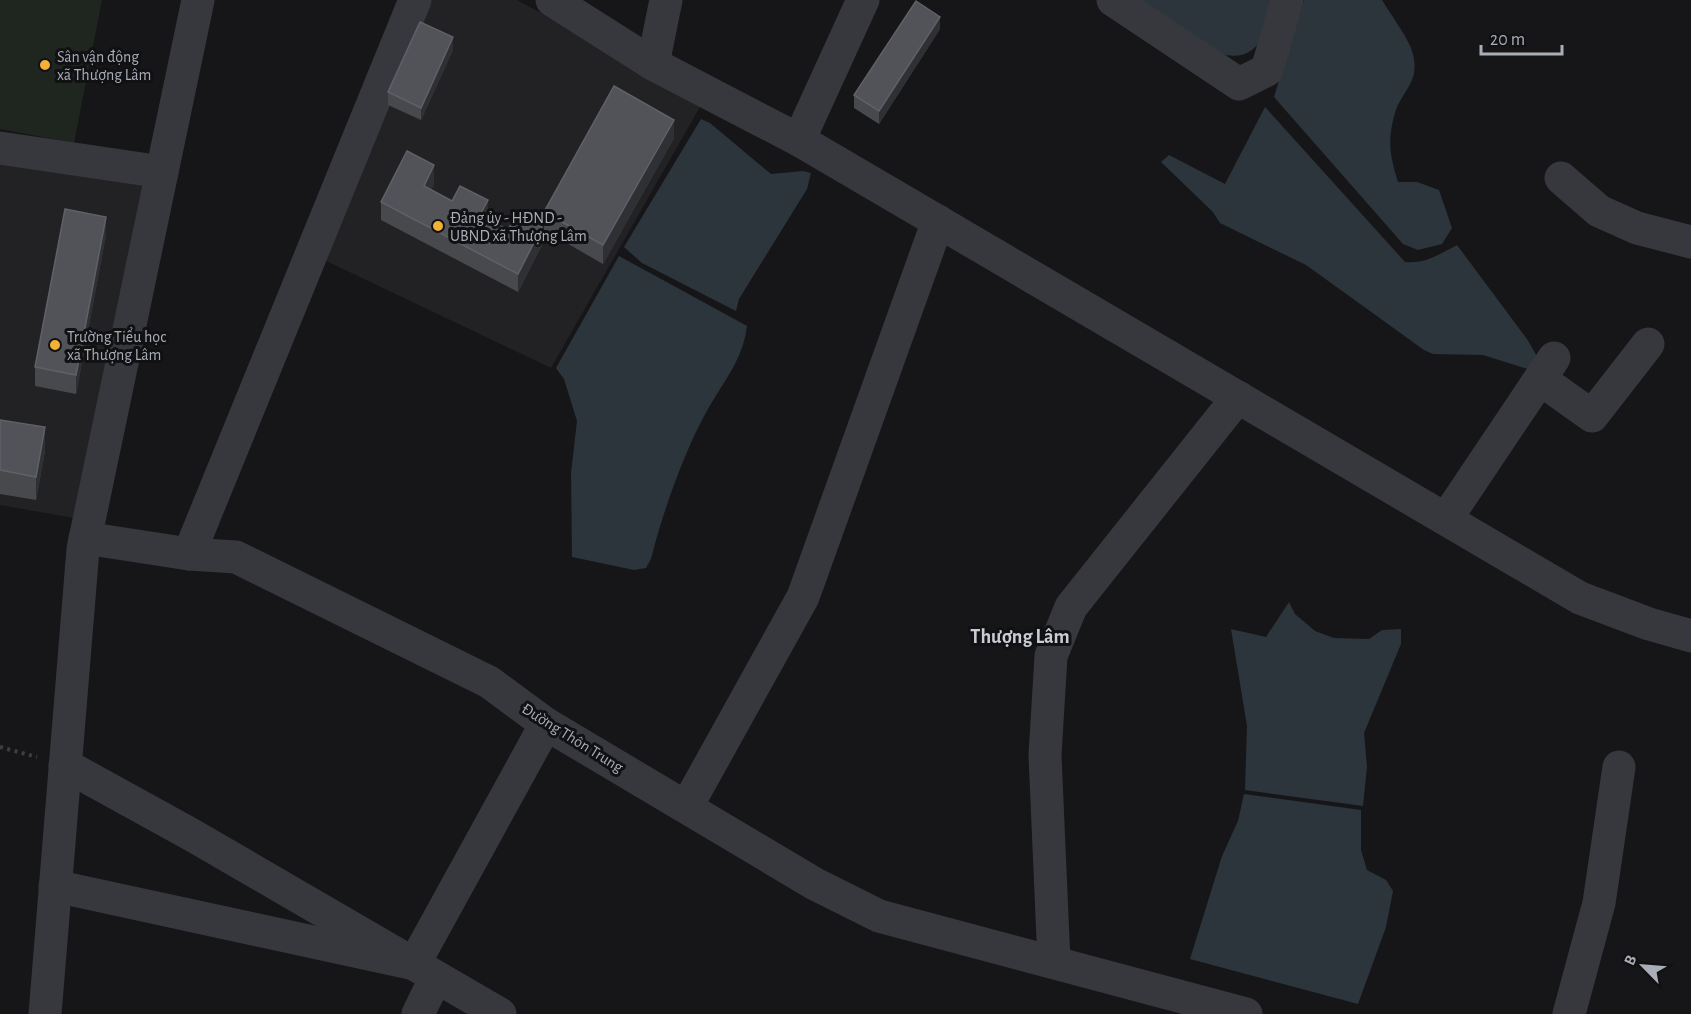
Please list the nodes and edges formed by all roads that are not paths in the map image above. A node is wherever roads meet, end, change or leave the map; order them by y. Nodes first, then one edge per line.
1 (198, 0) edge
2 (415, 0) edge
3 (552, 0) edge
4 (666, 0) edge
5 (863, 0) edge
6 (1113, 0) edge
7 (1287, 0) edge
8 (653, 64) junction
9 (799, 140) junction
10 (0, 148) edge
11 (162, 172) junction
12 (1561, 178) dead end
13 (938, 221) junction
14 (1691, 242) edge
15 (1648, 344) dead end
16 (1238, 398) junction
17 (1446, 519) junction
18 (85, 538) junction
19 (189, 554) junction
20 (1691, 636) edge
21 (546, 724) junction
22 (65, 765) junction
23 (1619, 767) dead end
24 (687, 806) junction
25 (56, 886) junction
26 (1054, 962) junction
27 (425, 970) junction
28 (1209, 1009) edge
29 (45, 1014) edge
30 (418, 1014) edge
31 (500, 1014) edge
32 (1246, 1014) edge
33 (1569, 1014) edge

1 - 11 street
2 - 19 street
3 - 8 street
4 - 8 street
5 - 9 street
6 - 7 street
8 - 9 street
9 - 13 street
10 - 11 street
11 - 18 street
12 - 14 street
13 - 16 street
13 - 24 street
15 - 17 street
16 - 17 street
16 - 26 street
17 - 20 street
18 - 19 street, Đường Thôn Trung
18 - 22 street
19 - 21 street, Đường Thôn Trung
21 - 24 street, Đường Thôn Trung
21 - 27 street
22 - 25 street
22 - 27 street
23 - 33 street
24 - 26 street, Đường Thôn Trung
25 - 27 street
25 - 29 street
26 - 28 street, Đường Thôn Trung
27 - 30 street
27 - 31 street
28 - 32 street, Đường Thôn Trung

